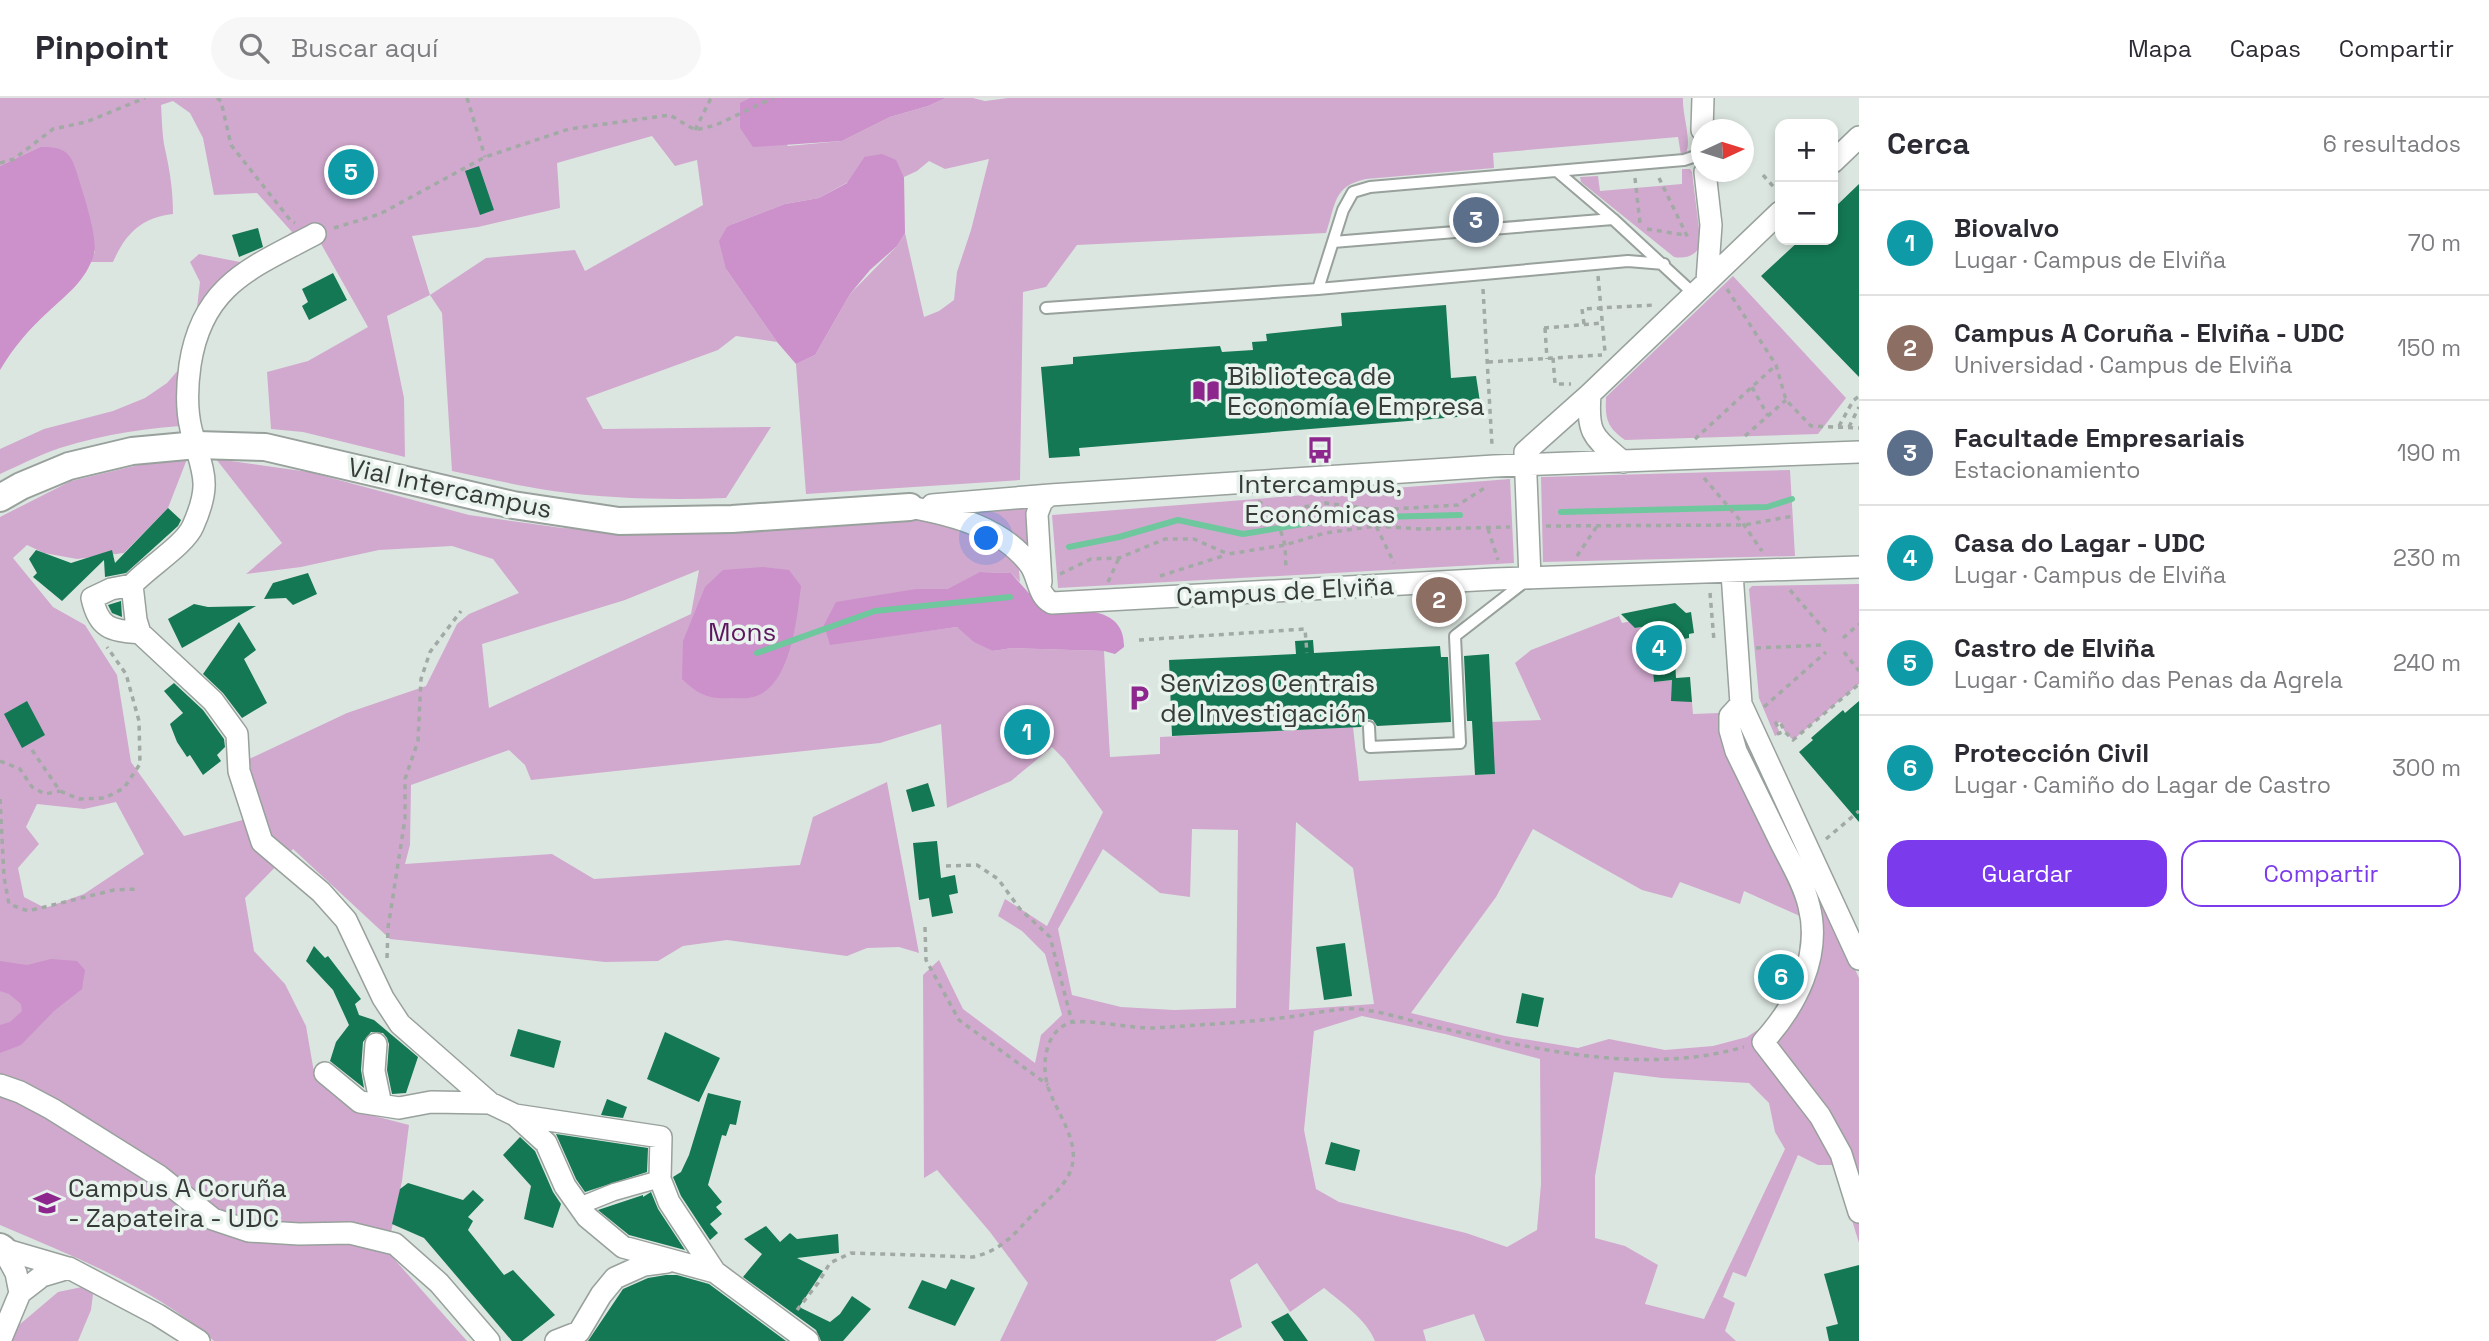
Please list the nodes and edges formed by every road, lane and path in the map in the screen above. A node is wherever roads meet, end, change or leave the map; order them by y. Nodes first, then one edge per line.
1 (145, 98) edge
2 (217, 98) edge
3 (467, 98) edge
4 (711, 98) edge
5 (773, 98) edge
6 (1703, 98) edge
7 (1702, 119) edge
8 (695, 130) junction
9 (1859, 137) edge
10 (485, 157) junction
11 (1838, 157) edge
12 (1691, 158) edge
13 (0, 163) edge
14 (1652, 163) junction
15 (1634, 165) junction
16 (1559, 173) junction
17 (1763, 176) dead end
18 (1706, 182) edge
19 (1775, 189) edge
20 (1710, 217) junction
21 (1775, 217) edge
22 (1613, 219) junction
23 (315, 234) junction
24 (1686, 235) junction
25 (1333, 242) junction
26 (1690, 242) dead end
27 (1597, 264) junction
28 (1664, 264) junction
29 (1483, 275) junction
30 (1700, 288) junction
31 (1318, 289) junction
32 (1046, 308) dead end
33 (1601, 308) junction
34 (1603, 323) junction
35 (1584, 324) junction
36 (1605, 355) junction
37 (1553, 358) junction
38 (1548, 359) junction
39 (1488, 362) junction
40 (1596, 364) dead end
41 (1776, 365) junction
42 (1555, 384) dead end
43 (1752, 387) junction
44 (1584, 389) junction
45 (1569, 392) dead end
46 (1859, 396) edge
47 (1786, 400) junction
48 (1859, 407) edge
49 (1768, 416) junction
50 (1838, 427) junction
51 (1849, 427) junction
52 (1859, 428) edge
53 (1683, 441) dead end
54 (197, 445) junction
55 (1853, 453) edge
56 (1720, 458) junction
57 (1623, 462) junction
58 (1524, 465) junction
59 (1494, 467) junction
60 (1050, 495) junction
61 (1721, 497) dead end
62 (0, 498) edge
63 (910, 507) junction
64 (1275, 512) dead end
65 (1793, 516) dead end
66 (1276, 518) dead end
67 (1744, 525) junction
68 (1376, 526) junction
69 (1527, 526) junction
70 (1597, 526) junction
71 (1488, 529) junction
72 (1285, 545) junction
73 (1228, 554) junction
74 (1859, 567) edge
75 (1774, 571) junction
76 (1732, 573) junction
77 (1565, 577) junction
78 (1530, 578) junction
79 (1494, 579) junction
80 (1404, 584) junction
81 (132, 585) junction
82 (1799, 586) dead end
83 (1042, 587) junction
84 (1287, 590) junction
85 (1138, 599) junction
86 (461, 611) dead end
87 (95, 614) junction
88 (1859, 624) edge
89 (140, 633) junction
90 (1829, 635) dead end
91 (1753, 637) dead end
92 (1843, 638) dead end
93 (1139, 640) dead end
94 (1823, 645) dead end
95 (1826, 652) dead end
96 (1307, 653) dead end
97 (1843, 653) dead end
98 (1859, 671) edge
99 (1859, 684) edge
100 (1754, 703) junction
101 (1766, 717) dead end
102 (1770, 726) dead end
103 (1369, 727) dead end
104 (32, 750) dead end
105 (0, 761) edge
106 (60, 791) junction
107 (0, 799) edge
108 (1859, 811) edge
109 (1822, 842) dead end
110 (946, 866) dead end
111 (138, 889) dead end
112 (925, 927) dead end
113 (1859, 959) edge
114 (387, 964) dead end
115 (1072, 1022) junction
116 (1763, 1042) junction
117 (376, 1044) dead end
118 (325, 1073) dead end
119 (0, 1085) edge
120 (1048, 1085) junction
121 (490, 1103) junction
122 (381, 1105) junction
123 (515, 1115) junction
124 (660, 1179) junction
125 (579, 1206) junction
126 (1859, 1212) edge
127 (1, 1248) edge
128 (676, 1260) junction
129 (715, 1272) junction
130 (78, 1273) junction
131 (20, 1293) junction
132 (10, 1319) junction
133 (785, 1325) junction
134 (1, 1341) edge
135 (199, 1341) edge
136 (489, 1341) edge
137 (556, 1341) edge
138 (808, 1341) edge

1 - 13 path
2 - 23 path
3 - 10 path
4 - 8 path
5 - 8 path
6 - 7 street
8 - 10 path
9 - 11 street
10 - 23 path
12 - 14 lane
14 - 15 lane
14 - 24 path
15 - 16 lane
15 - 24 path
16 - 22 lane
16 - 25 lane
17 - 19 path
18 - 20 street
20 - 24 path
20 - 30 street
21 - 30 street
22 - 25 lane
22 - 28 lane
23 - 54 street
24 - 26 path
25 - 31 lane
27 - 28 lane
27 - 29 lane
27 - 33 path
28 - 30 lane
29 - 31 lane
29 - 39 path
30 - 33 path
30 - 41 path
30 - 44 street
31 - 32 lane
33 - 34 path
33 - 35 path
34 - 35 path
34 - 36 path
35 - 38 path
36 - 37 path
36 - 40 path
37 - 38 path
37 - 42 path
38 - 39 path
39 - 59 path
41 - 43 path
41 - 47 path
43 - 49 path
43 - 53 path
44 - 45 path
44 - 57 street
44 - 58 street
46 - 50 path
47 - 49 path
47 - 50 path
48 - 51 path
49 - 56 path
50 - 51 path
51 - 52 path
51 - 55 path
54 - 62 street, Vial Intercampus
54 - 63 street, Vial Intercampus
54 - 81 street
55 - 56 street
56 - 57 street
57 - 58 street
58 - 59 street
58 - 69 street
59 - 60 street
59 - 64 path
60 - 63 street
60 - 83 street
61 - 67 path
63 - 83 street
65 - 67 path
66 - 72 path
67 - 70 path
67 - 75 path
68 - 71 path
68 - 72 path
68 - 80 path
69 - 70 path
69 - 71 path
69 - 78 street
70 - 77 path
71 - 79 path
72 - 73 path
72 - 84 path
73 - 83 path
73 - 85 path
74 - 75 street, Campus de Elviña
75 - 76 street, Campus de Elviña
76 - 77 street, Campus de Elviña
76 - 100 street
77 - 78 street, Campus de Elviña
78 - 79 street, Campus de Elviña
78 - 103 lane
79 - 80 street, Campus de Elviña
80 - 84 street, Campus de Elviña
81 - 87 street
81 - 89 street
82 - 90 path
83 - 85 street, Campus de Elviña
84 - 85 street, Campus de Elviña
86 - 114 path
87 - 89 street
87 - 106 path
88 - 92 path
89 - 121 street
91 - 94 path
93 - 96 path
95 - 100 path
97 - 98 path
99 - 102 path
100 - 101 path
100 - 113 street
100 - 116 street
104 - 106 path
105 - 106 path
107 - 111 path
108 - 109 path
110 - 115 path
112 - 120 path
115 - 116 path
115 - 120 path
116 - 126 street
117 - 122 street
118 - 122 street
119 - 136 street
120 - 133 path
121 - 122 street
121 - 123 street
123 - 124 street
123 - 125 street
124 - 125 street
124 - 129 street
125 - 128 street
127 - 130 street
127 - 131 street
128 - 129 street
128 - 137 street
129 - 133 street
130 - 131 street
130 - 132 street
130 - 135 street
131 - 132 street
132 - 134 street
133 - 138 street

